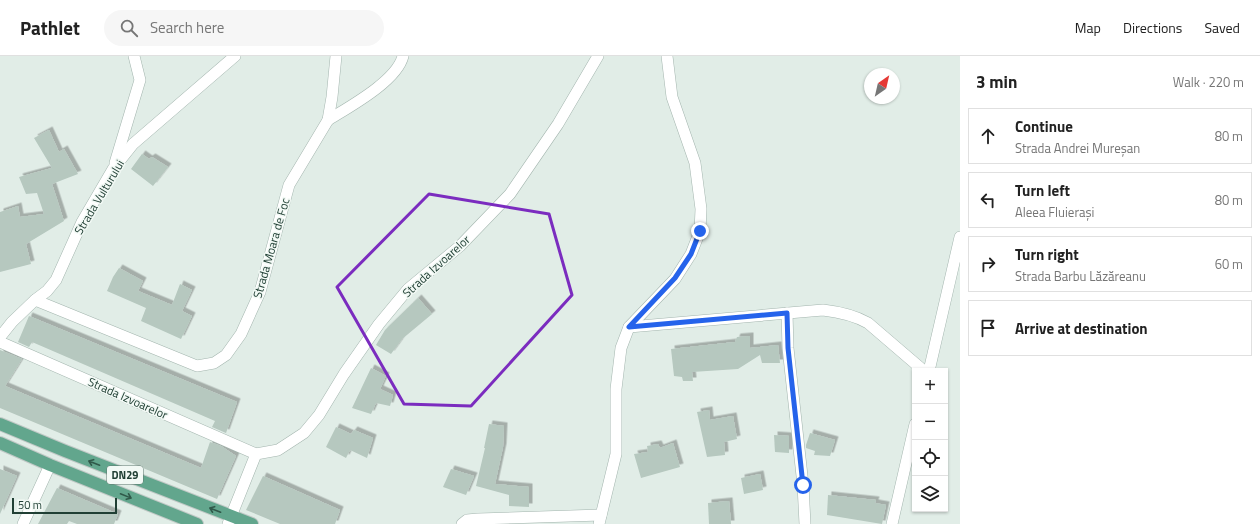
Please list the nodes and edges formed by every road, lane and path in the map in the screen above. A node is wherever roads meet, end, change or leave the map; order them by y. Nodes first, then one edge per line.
1 (134, 56) edge
2 (235, 56) edge
3 (336, 56) edge
4 (403, 56) edge
5 (598, 56) edge
6 (667, 56) edge
7 (328, 120) junction
8 (113, 169) junction
9 (960, 238) edge
10 (35, 300) junction
11 (787, 313) junction
12 (629, 327) junction
13 (0, 337) edge
14 (0, 342) edge
15 (920, 368) edge
16 (930, 368) edge
17 (0, 424) edge
18 (912, 437) edge
19 (0, 443) edge
20 (256, 454) junction
21 (50, 465) junction
22 (230, 520) edge
23 (600, 520) edge
24 (23, 524) edge
25 (197, 524) edge
26 (252, 524) edge
27 (462, 524) edge
28 (805, 524) edge
29 (892, 524) edge

1 - 8 street
2 - 8 street, Strada Vulturului
3 - 7 street, Strada Moara de Foc
4 - 7 street
5 - 20 street, Strada Izvoarelor
6 - 12 street
7 - 10 street, Strada Moara de Foc
8 - 10 street, Strada Vulturului
9 - 16 street
10 - 13 street, Strada Vulturului
11 - 12 street
11 - 15 street
11 - 28 street
12 - 23 street
14 - 20 street, Strada Izvoarelor
22 -> 17 main road, DN29
18 - 29 street
19 - 21 main road, DN29
20 - 22 street
21 - 24 street
21 -> 25 main road, DN29
22 - 26 main road, DN29
23 - 27 street

